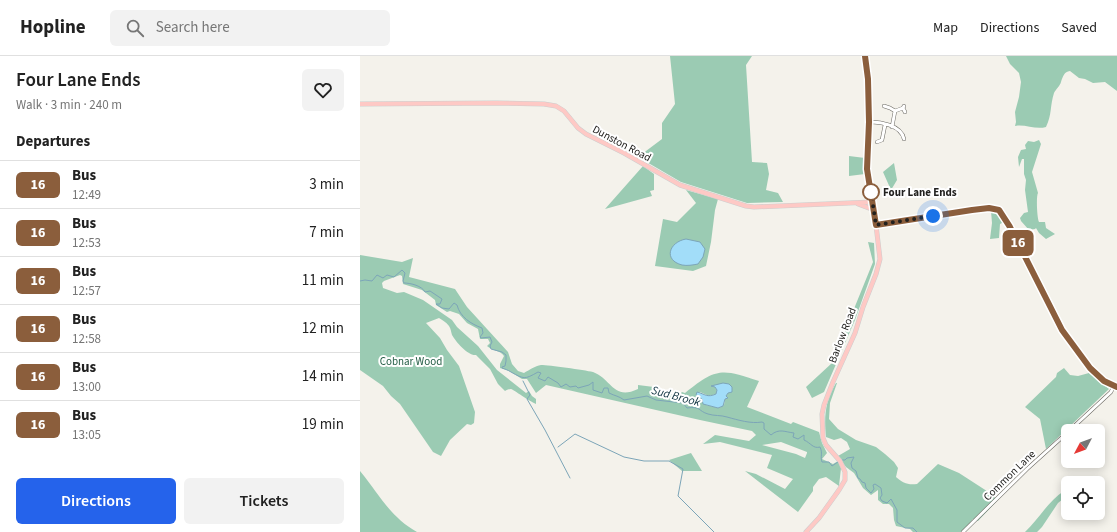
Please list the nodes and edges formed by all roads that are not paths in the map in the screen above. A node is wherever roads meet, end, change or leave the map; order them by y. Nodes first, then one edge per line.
1 (865, 56) edge
2 (360, 104) edge
3 (883, 106) dead end
4 (895, 111) junction
5 (905, 112) dead end
6 (869, 122) junction
7 (885, 125) junction
8 (892, 127) junction
9 (904, 130) dead end
10 (901, 133) junction
11 (904, 139) dead end
12 (877, 142) dead end
13 (872, 202) junction
14 (856, 203) junction
15 (874, 210) junction
16 (876, 225) junction
17 (1116, 387) edge
18 (1077, 424) edge
19 (1061, 439) edge
20 (806, 532) edge
21 (963, 532) edge

1 - 6 main road, Barlow Road
2 - 14 main road, Dunston Road
3 - 4 street
4 - 5 street
4 - 8 street
6 - 7 street
6 - 13 main road, Barlow Road
7 - 8 street
7 - 12 street
8 - 10 street
9 - 10 street
10 - 11 street
13 - 14 main road, Dunston Road
13 - 15 main road, Barlow Road
14 - 15 main road, Dunston Road
15 - 16 main road, Barlow Road
16 - 17 main road
16 - 20 main road, Barlow Road
17 - 18 street, Common Lane
19 - 21 street, Common Lane

